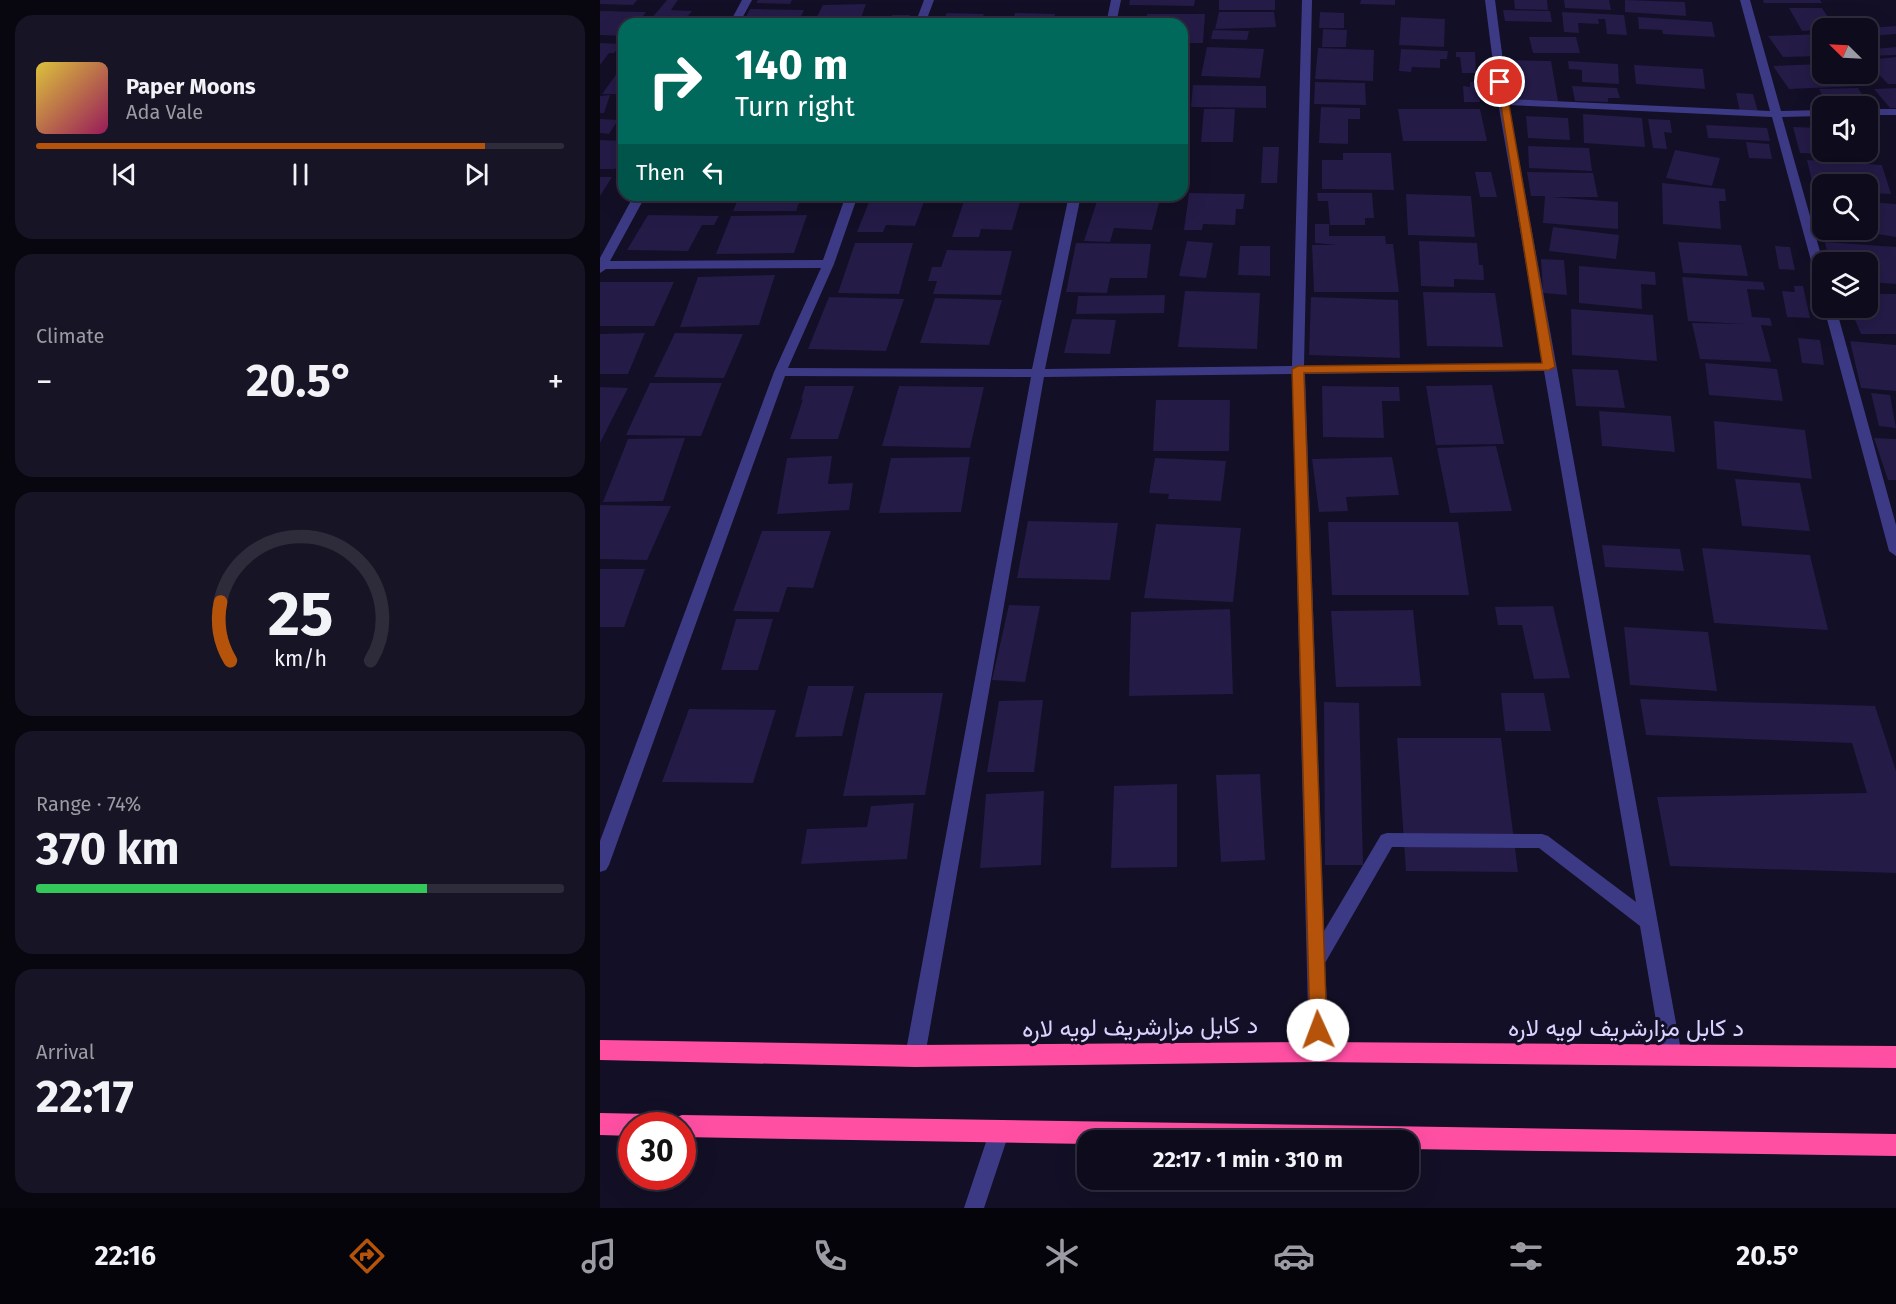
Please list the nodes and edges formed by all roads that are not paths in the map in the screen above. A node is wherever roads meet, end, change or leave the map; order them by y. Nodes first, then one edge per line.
1 (747, 0) edge
2 (929, 0) edge
3 (1116, 0) edge
4 (1307, 0) edge
5 (1490, 0) edge
6 (1745, 0) edge
7 (737, 18) edge
8 (922, 18) edge
9 (1112, 18) edge
10 (1503, 102) junction
11 (1878, 112) edge
12 (1896, 112) edge
13 (1778, 114) junction
14 (1812, 114) edge
15 (637, 201) edge
16 (850, 201) edge
17 (1074, 201) edge
18 (1815, 252) edge
19 (828, 264) junction
20 (601, 266) edge
21 (1833, 318) edge
22 (1549, 367) junction
23 (1298, 369) junction
24 (780, 372) junction
25 (1038, 373) junction
26 (1896, 551) edge
27 (600, 865) edge
28 (1647, 921) junction
29 (1316, 962) junction
30 (600, 1050) edge
31 (1319, 1052) junction
32 (915, 1056) junction
33 (1672, 1056) junction
34 (1896, 1057) edge
35 (600, 1124) edge
36 (618, 1124) edge
37 (696, 1125) edge
38 (999, 1130) junction
39 (1896, 1145) edge
40 (974, 1208) edge

1 - 7 street
2 - 8 street
3 - 9 street
4 - 23 street
5 - 10 street
6 - 13 street
10 - 13 street
10 - 22 street
11 - 12 street
13 - 14 street
13 - 18 street
15 - 20 street
16 - 19 street
17 - 25 street
19 - 20 street
19 - 24 street
21 - 26 street
22 - 23 street
22 - 28 street
23 - 25 street
23 - 29 street
24 - 25 street
24 - 27 street
25 - 32 street
28 - 29 street
28 - 33 street
29 - 31 street
30 - 32 highway, د کابل مزارشریف لویه لاره
31 - 32 highway, د کابل مزارشریف لویه لاره
31 - 33 highway, د کابل مزارشریف لویه لاره
33 - 34 highway, د کابل مزارشریف لویه لاره
35 - 36 highway
37 - 38 highway
38 - 39 highway
38 - 40 street

